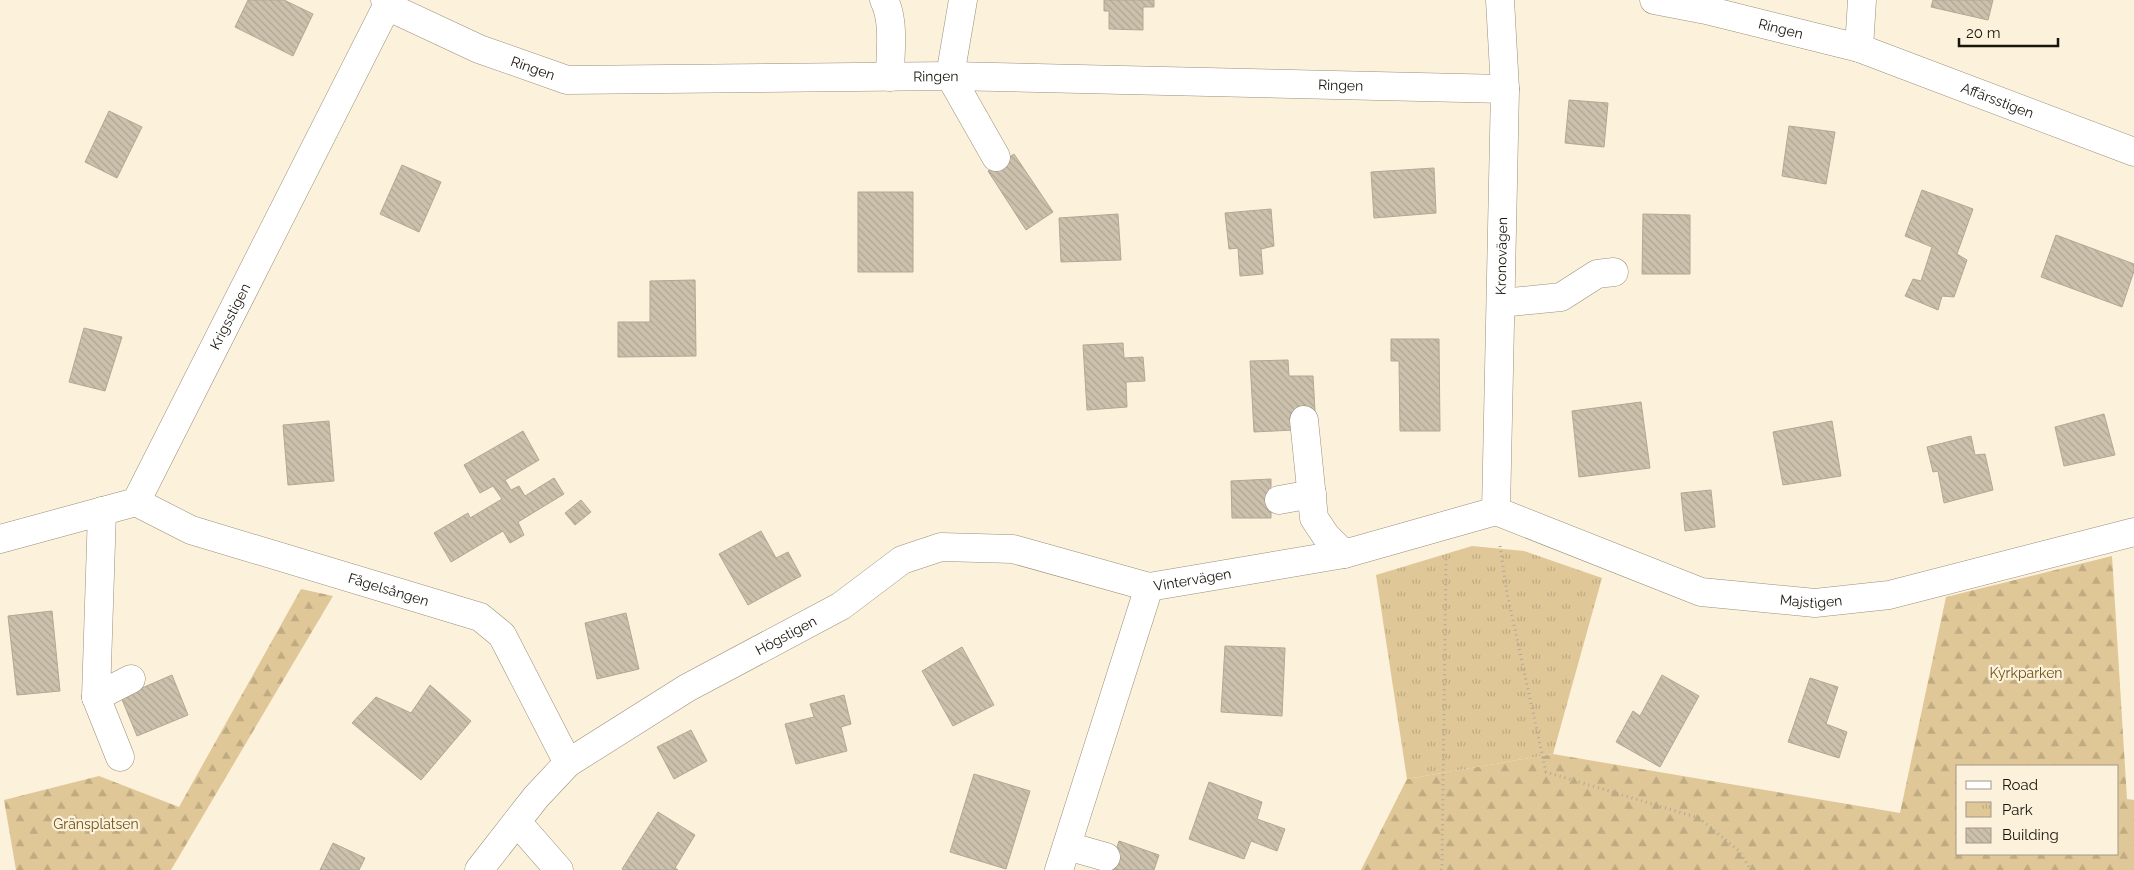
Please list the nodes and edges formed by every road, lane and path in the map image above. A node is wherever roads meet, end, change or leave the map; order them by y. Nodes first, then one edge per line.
1 (884, 0) edge
2 (963, 0) edge
3 (1500, 0) edge
4 (1654, 0) edge
5 (1862, 0) edge
6 (386, 3) edge
7 (1707, 5) edge
8 (1859, 48) junction
9 (950, 76) junction
10 (890, 77) junction
11 (1505, 89) junction
12 (2134, 152) edge
13 (996, 157) dead end
14 (1614, 272) dead end
15 (1501, 303) junction
16 (1304, 420) dead end
17 (1312, 494) junction
18 (1279, 500) dead end
19 (136, 502) junction
20 (1496, 511) junction
21 (102, 512) junction
22 (1446, 525) junction
23 (2134, 532) edge
24 (0, 539) edge
25 (1344, 554) junction
26 (1149, 587) junction
27 (131, 679) dead end
28 (96, 697) junction
29 (120, 757) dead end
30 (568, 763) junction
31 (517, 822) junction
32 (1106, 857) dead end
33 (1063, 858) edge
34 (480, 870) edge
35 (559, 870) edge
36 (1440, 870) edge
37 (1751, 870) edge

1 - 10 street
2 - 9 street
3 - 11 street, Kronovägen
4 - 7 street, Ringen
5 - 8 street
6 - 10 street, Ringen
6 - 19 street, Krigsstigen
7 - 8 street, Ringen
8 - 12 street, Affärsstigen
9 - 10 street, Ringen
9 - 11 street, Ringen
9 - 13 street
11 - 15 street, Kronovägen
14 - 15 street
15 - 20 street, Kronovägen
16 - 17 street
17 - 18 street
17 - 25 street
19 - 21 street
19 - 30 street, Fågelsången
20 - 22 street, Vintervägen
20 - 23 street, Majstigen
20 - 37 path
21 - 24 street
21 - 28 street
22 - 25 street, Vintervägen
22 - 36 path
25 - 26 street, Vintervägen
26 - 30 street, Högstigen
26 - 33 street, Vintervägen
27 - 28 street
28 - 29 street
30 - 31 street, Högstigen
31 - 34 street, Högstigen
31 - 35 street
32 - 33 street

